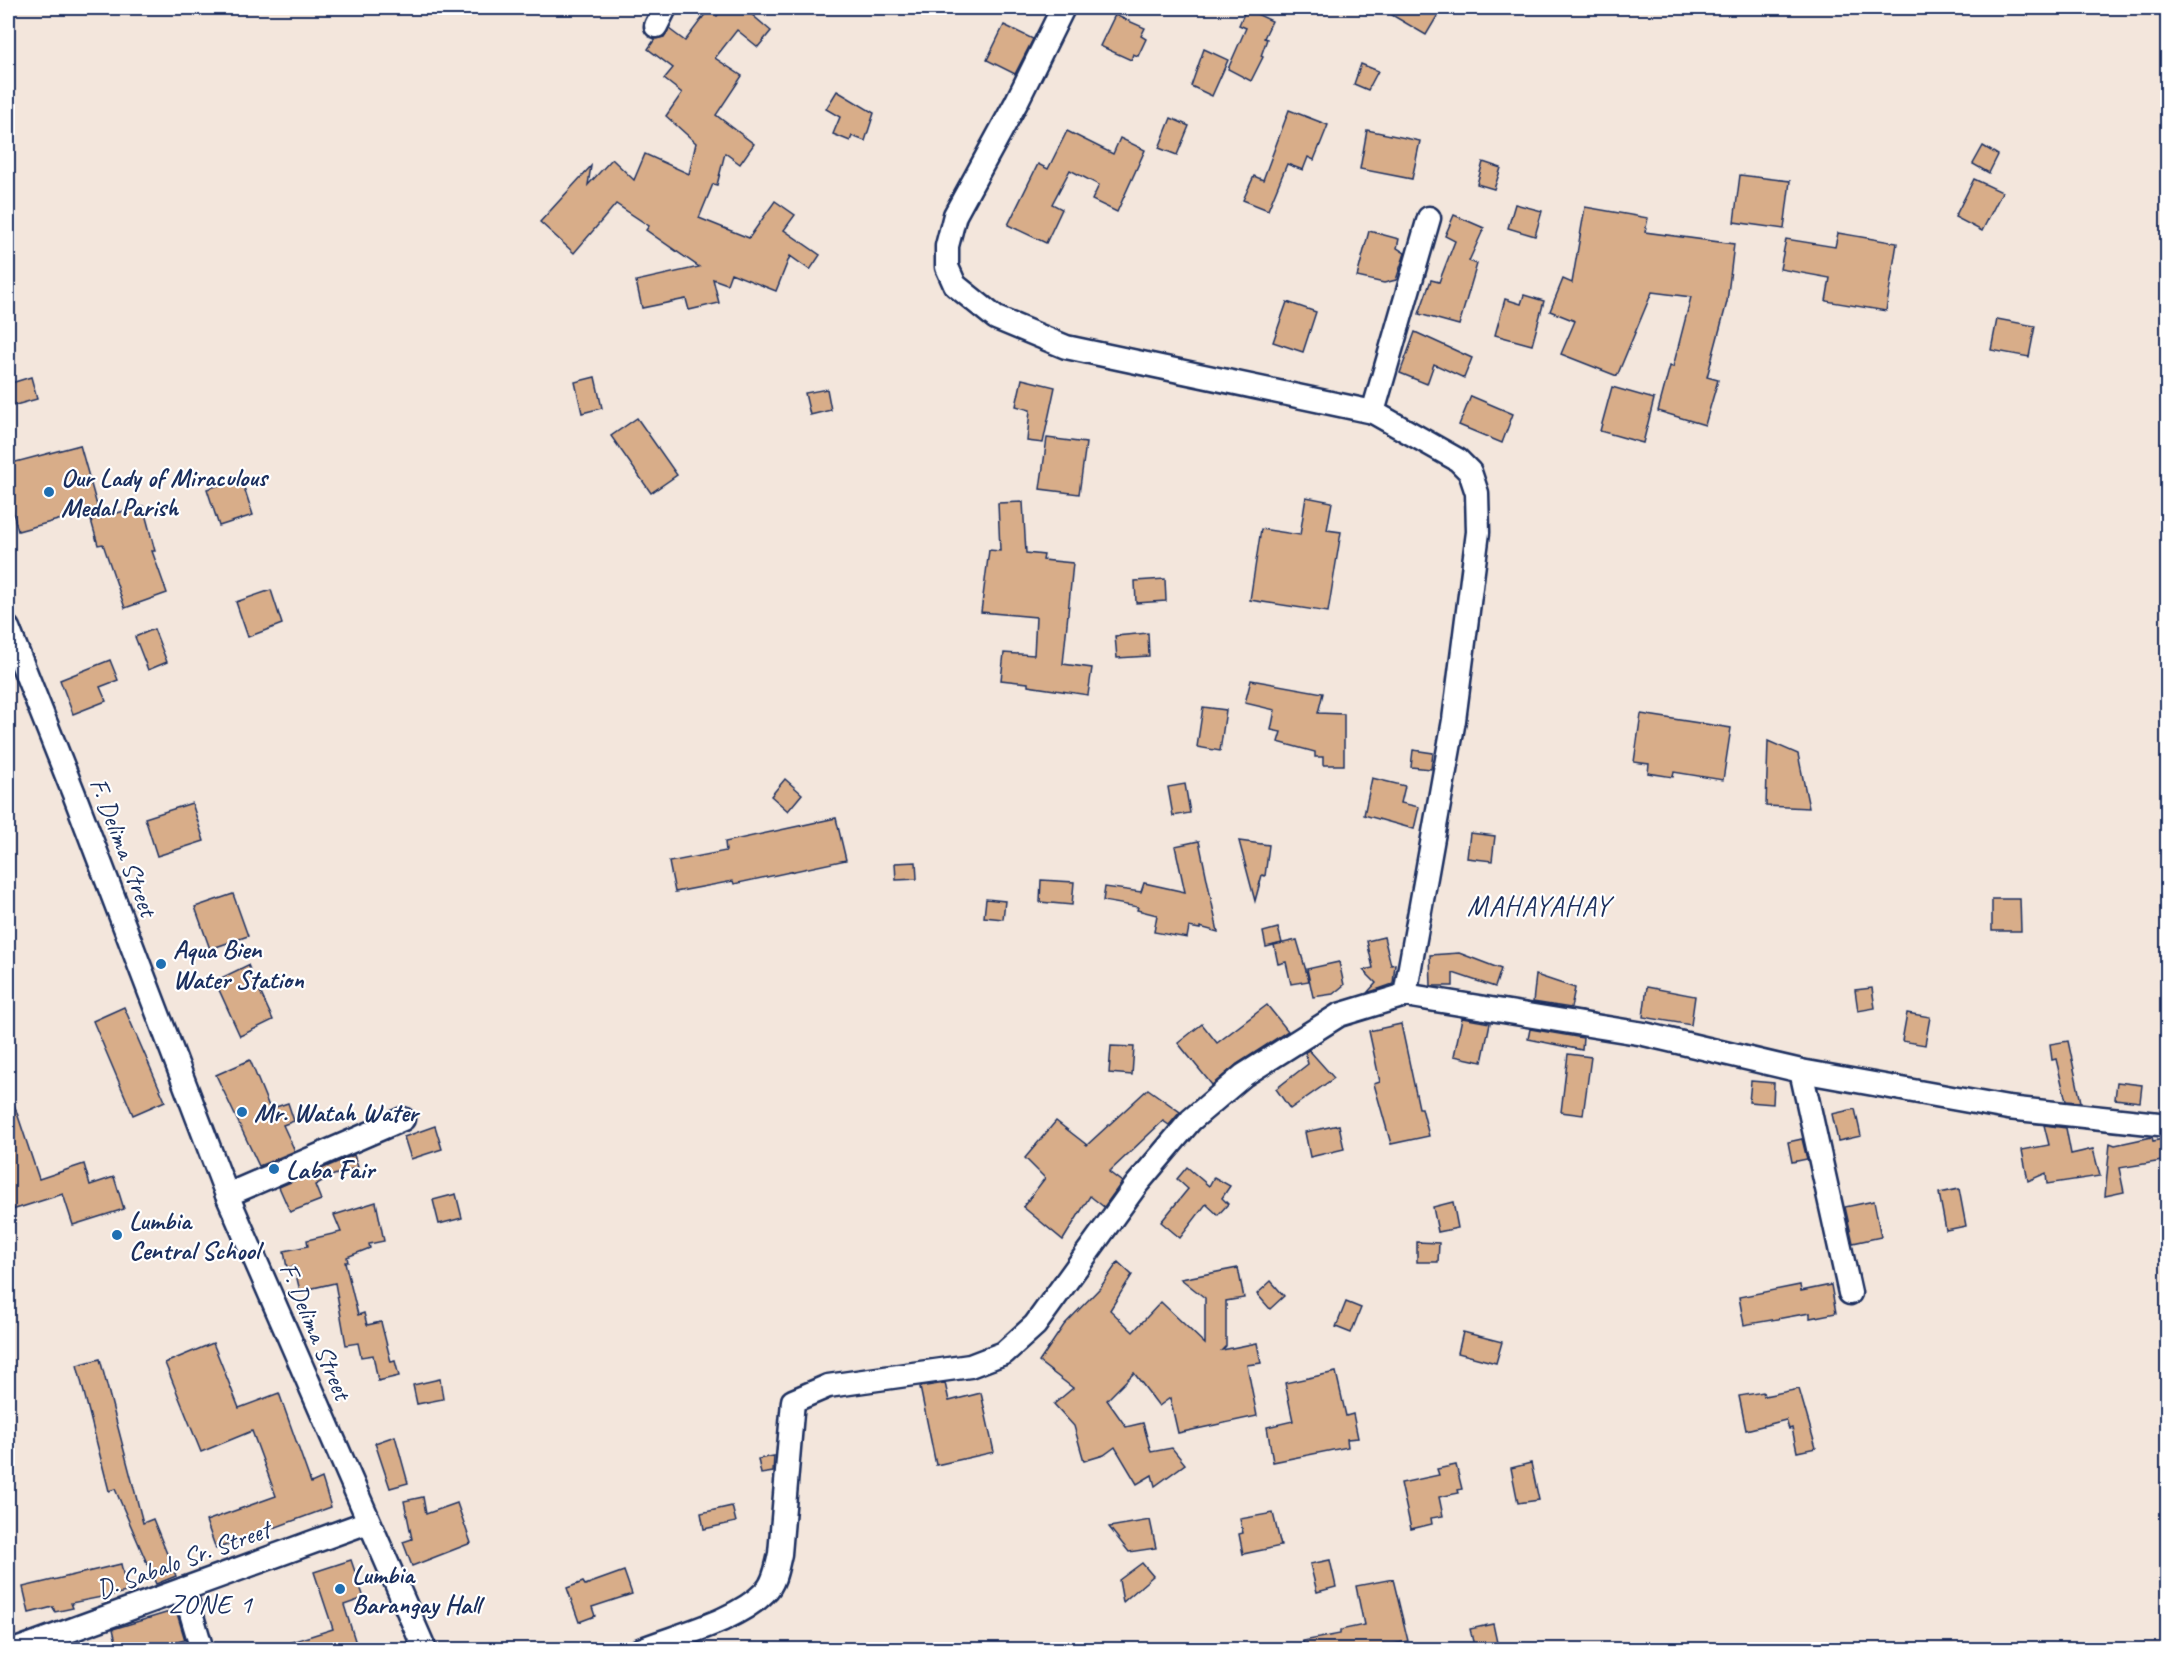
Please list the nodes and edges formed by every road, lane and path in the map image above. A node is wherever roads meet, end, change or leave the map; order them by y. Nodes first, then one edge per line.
1 (1063, 8) edge
2 (1429, 218) dead end
3 (1373, 412) junction
4 (8, 628) edge
5 (1405, 995) junction
6 (1801, 1071) junction
7 (403, 1119) dead end
8 (2168, 1125) edge
9 (227, 1195) junction
10 (1850, 1293) dead end
11 (368, 1522) junction
12 (184, 1589) junction
13 (16, 1650) edge
14 (202, 1650) edge
15 (425, 1650) edge
16 (640, 1650) edge

1 - 3 street
2 - 3 street
3 - 5 street
4 - 9 street, F. Delima Street
5 - 6 street
5 - 16 street
6 - 8 street
6 - 10 street
7 - 9 street
9 - 11 street, F. Delima Street
11 - 12 street, D. Sabalo Sr. Street
11 - 15 street, F. Delima Street
12 - 13 street, D. Sabalo Sr. Street
12 - 14 street

